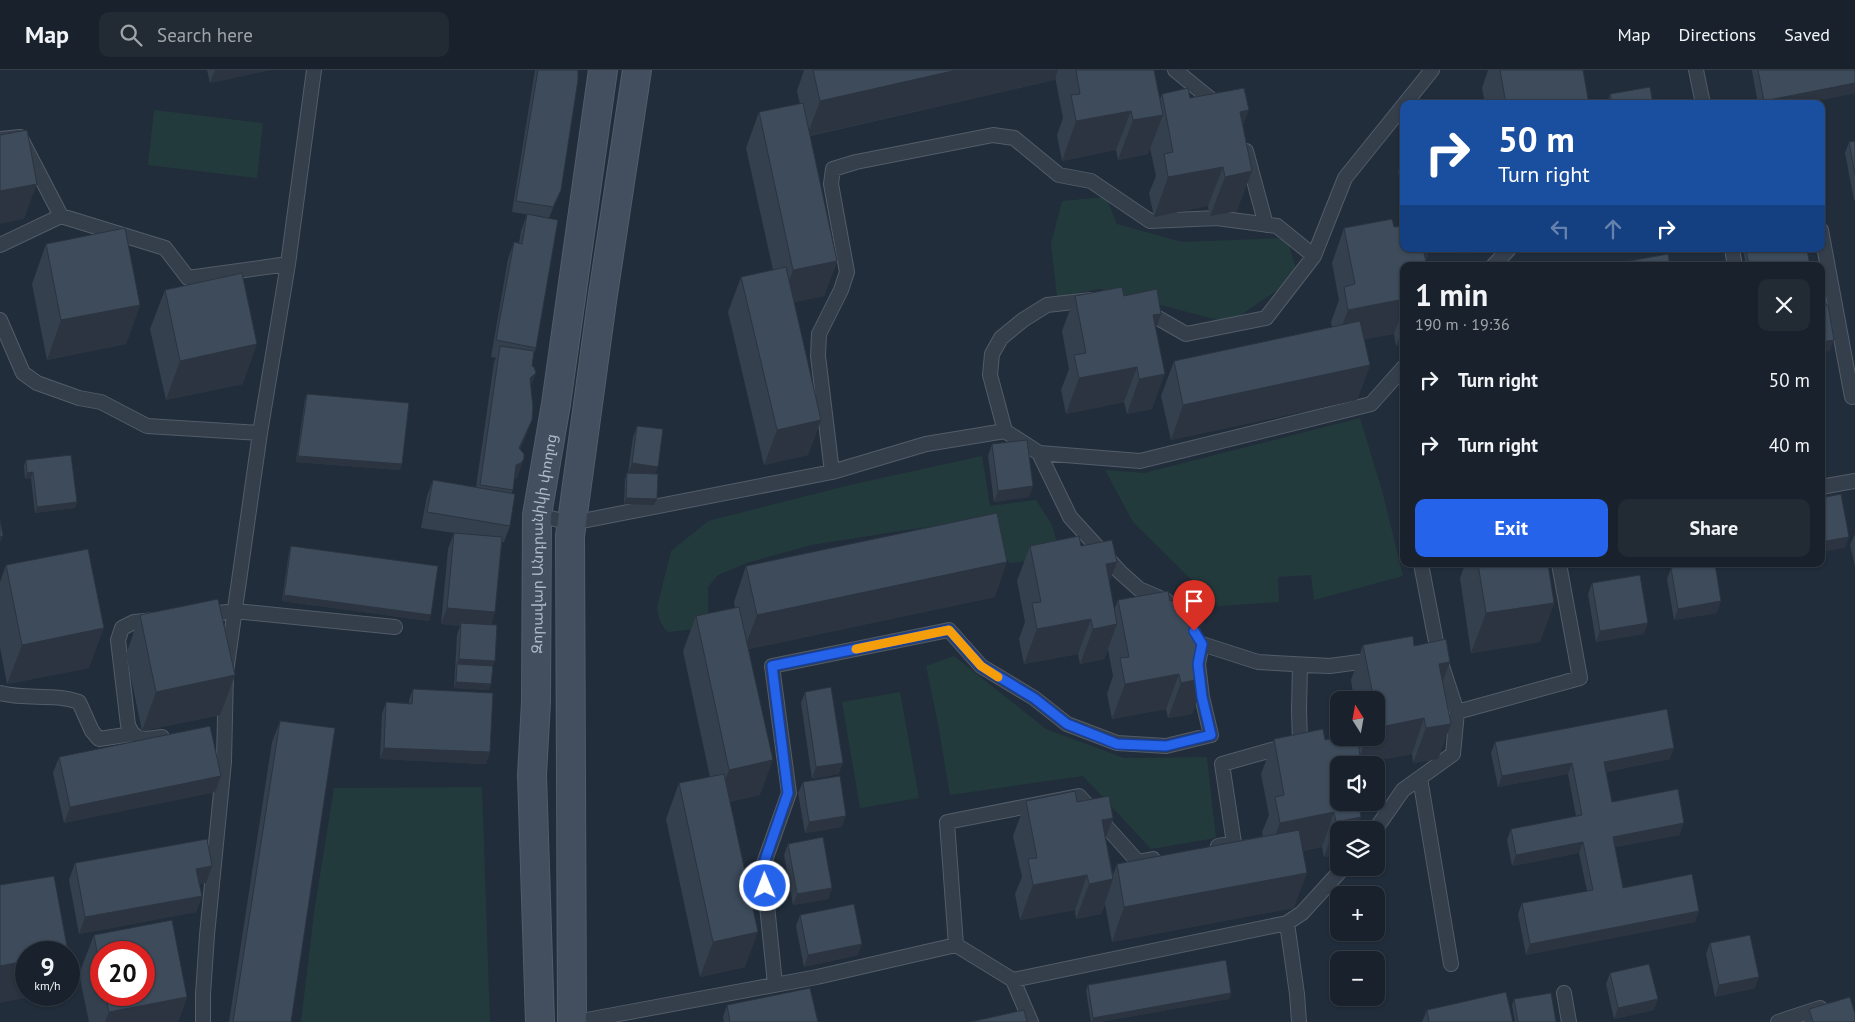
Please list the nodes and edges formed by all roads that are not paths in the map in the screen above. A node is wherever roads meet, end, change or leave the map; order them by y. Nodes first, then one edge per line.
1 (314, 70) edge
2 (603, 70) edge
3 (637, 70) edge
4 (1175, 70) edge
5 (1432, 70) edge
6 (1696, 70) edge
7 (1408, 100) edge
8 (1702, 100) edge
9 (1400, 110) edge
10 (1228, 114) edge
11 (1239, 137) edge
12 (0, 140) edge
13 (62, 216) junction
14 (1266, 224) junction
15 (0, 245) edge
16 (1506, 252) edge
17 (1825, 252) edge
18 (1314, 256) junction
19 (1497, 262) edge
20 (288, 264) junction
21 (1100, 301) edge
22 (1136, 306) edge
23 (0, 320) edge
24 (1400, 371) edge
25 (1852, 397) dead end
26 (1005, 431) junction
27 (260, 433) junction
28 (1039, 453) junction
29 (832, 472) junction
30 (1855, 481) edge
31 (1825, 486) edge
32 (537, 515) junction
33 (572, 523) junction
34 (1422, 567) edge
35 (1560, 567) edge
36 (1178, 605) edge
37 (235, 611) junction
38 (189, 616) edge
39 (171, 618) edge
40 (396, 627) dead end
41 (1438, 652) junction
42 (1418, 654) edge
43 (1388, 658) edge
44 (1330, 666) junction
45 (0, 693) edge
46 (1457, 712) junction
47 (132, 734) junction
48 (176, 735) edge
49 (1420, 778) junction
50 (1381, 821) edge
51 (1205, 849) edge
52 (1166, 857) edge
53 (1337, 876) edge
54 (1287, 923) junction
55 (956, 945) junction
56 (1451, 964) dead end
57 (1013, 980) junction
58 (775, 984) junction
59 (1564, 993) dead end
60 (203, 1022) edge
61 (540, 1022) edge
62 (572, 1022) edge
63 (576, 1022) edge
64 (1031, 1022) edge
65 (1299, 1022) edge
66 (1569, 1022) edge
67 (1778, 1022) edge
68 (1834, 1022) edge

1 - 20 lane
2 - 32 main road, Զորավար Անդրանիկի փողոց
3 - 33 main road, Զորավար Անդրանիկի փողոց
4 - 10 lane
5 - 7 lane
6 - 8 lane
9 - 18 lane
11 - 14 lane
12 - 13 lane
13 - 15 lane
13 - 20 lane
14 - 18 lane
14 - 29 lane
16 - 19 lane
17 - 25 lane
18 - 22 lane
20 - 27 lane
21 - 26 lane
23 - 27 lane
24 - 28 lane
26 - 28 lane
26 - 29 lane
27 - 37 lane
28 - 36 lane
29 - 33 lane
30 - 31 lane
32 - 33 lane
32 - 61 main road, Զորավար Անդրանիկի փողոց
33 - 62 main road, Զորավար Անդրանիկի փողոց
34 - 41 lane
35 - 46 lane
37 - 38 lane
37 - 40 lane
37 - 60 lane
39 - 47 lane
41 - 42 lane
41 - 46 lane
43 - 44 lane
44 - 51 lane
44 - 58 lane
45 - 47 lane
46 - 49 lane
47 - 48 lane
49 - 50 lane
49 - 56 lane
52 - 55 lane
53 - 54 lane
54 - 57 lane
54 - 65 lane
55 - 57 lane
55 - 58 lane
57 - 64 lane
58 - 63 lane
59 - 66 lane
67 - 68 lane

